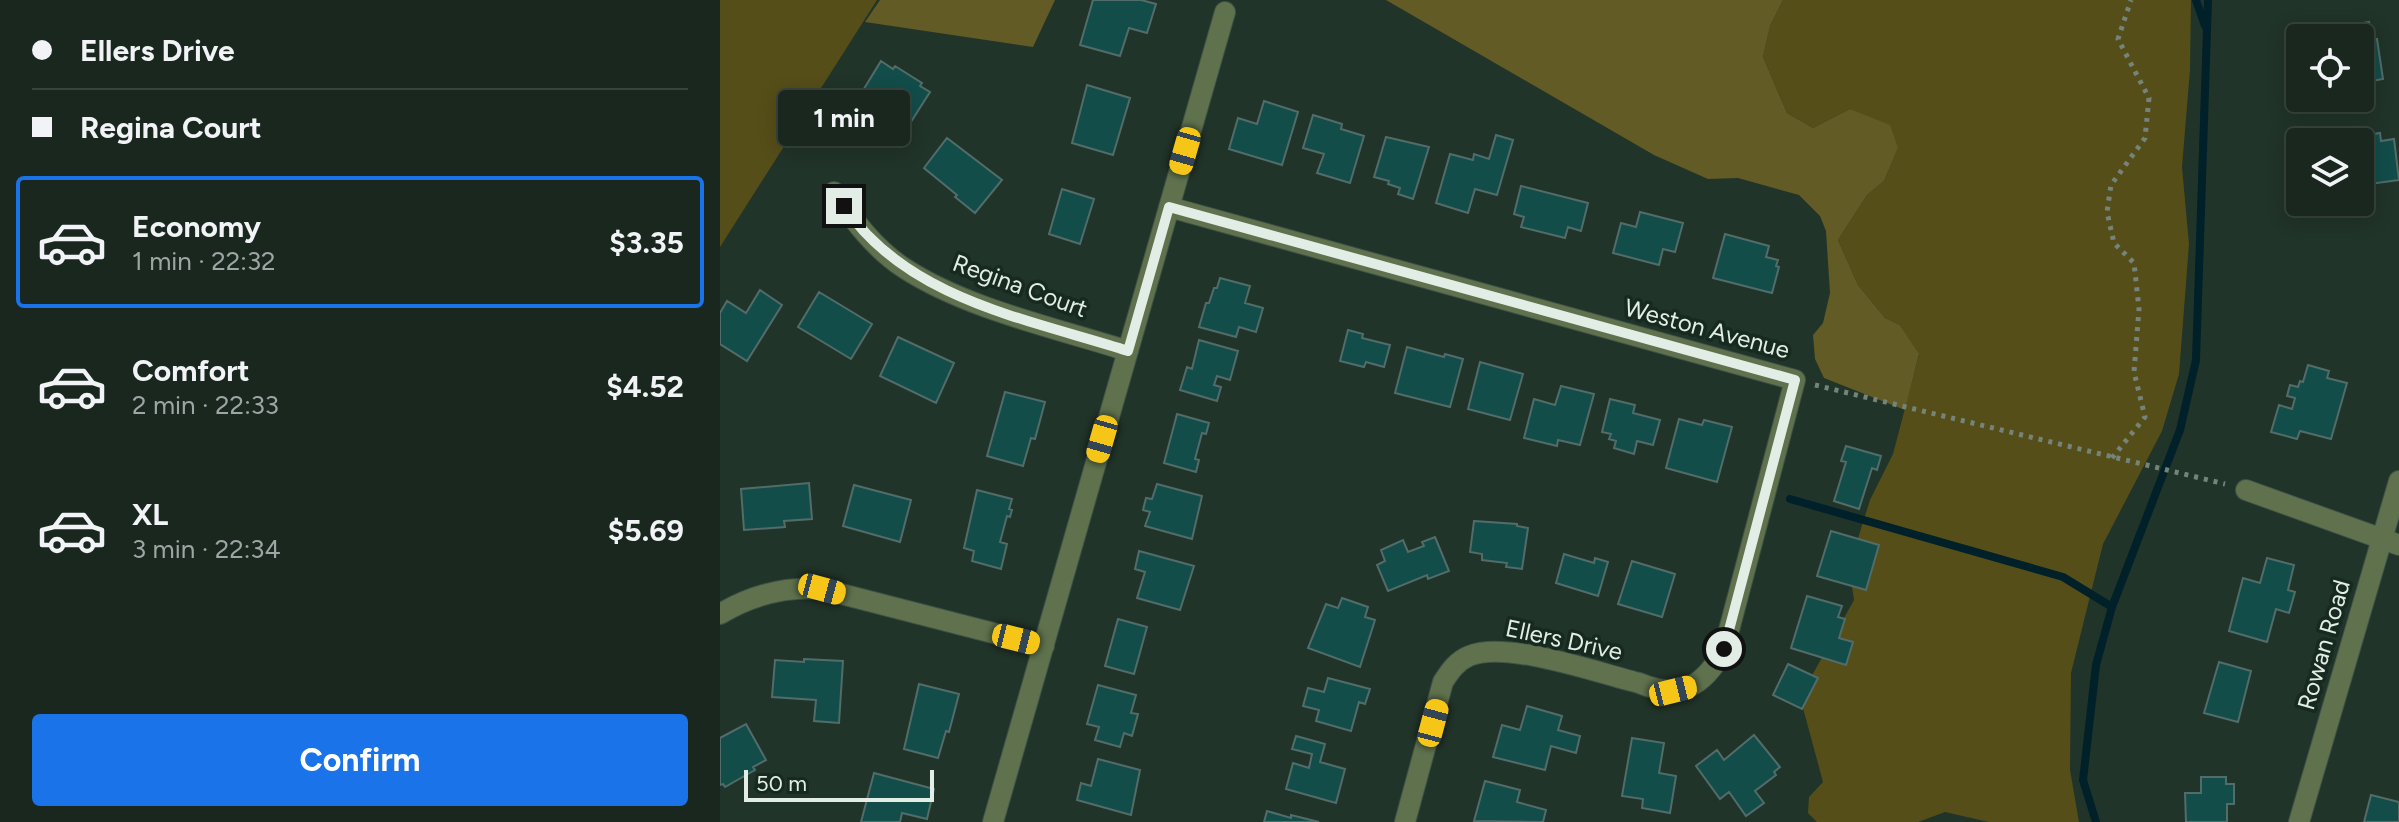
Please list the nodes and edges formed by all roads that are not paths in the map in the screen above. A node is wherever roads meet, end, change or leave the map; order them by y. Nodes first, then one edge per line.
1 (1225, 12) dead end
2 (834, 192) dead end
3 (1169, 207) junction
4 (1128, 351) junction
5 (1795, 380) joint
6 (2399, 481) edge
7 (2241, 488) road end
8 (2391, 542) edge
9 (720, 614) edge
10 (1044, 646) junction
11 (993, 822) edge
12 (1405, 822) edge
13 (2299, 822) edge

1 - 3 street
2 - 4 street, Regina Court
3 - 4 street
3 - 5 street, Weston Avenue
4 - 10 street
5 - 12 street, Ellers Drive
6 - 8 street, Rowan Road
7 - 8 street
8 - 13 street, Rowan Road
9 - 10 street
10 - 11 street

